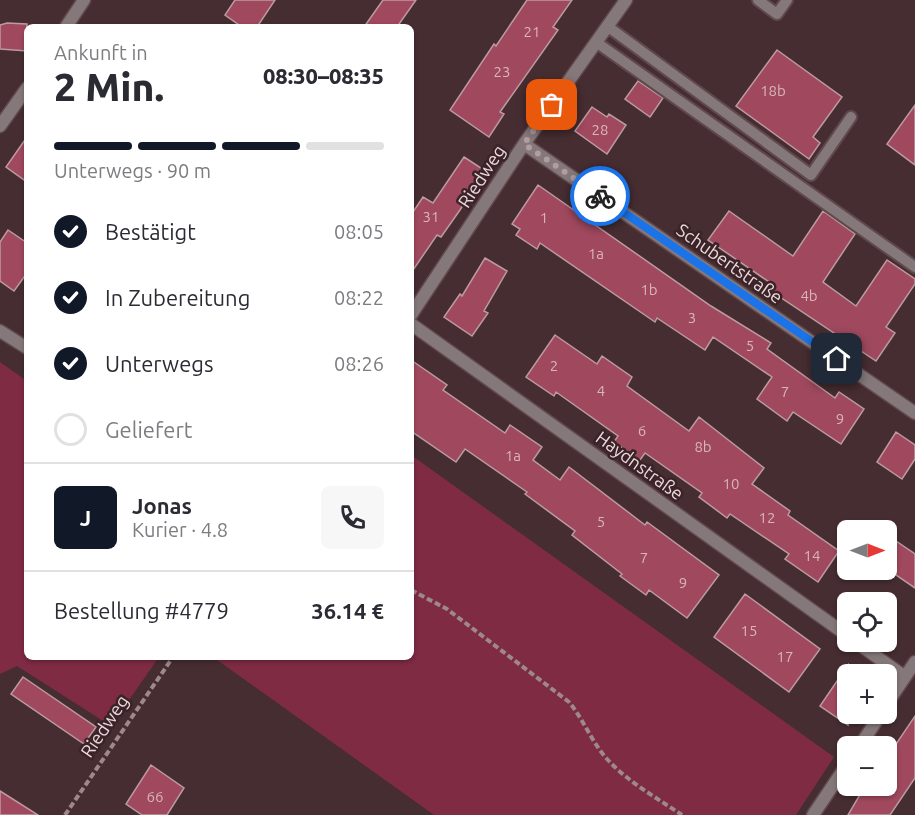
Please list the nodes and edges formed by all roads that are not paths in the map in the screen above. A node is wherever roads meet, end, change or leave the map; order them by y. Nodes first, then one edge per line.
1 (84, 0) edge
2 (626, 0) edge
3 (758, 0) edge
4 (787, 0) edge
5 (68, 24) edge
6 (607, 26) junction
7 (596, 42) junction
8 (24, 92) edge
9 (850, 117) dead end
10 (0, 126) edge
11 (524, 144) junction
12 (915, 267) edge
13 (414, 310) edge
14 (414, 326) edge
15 (0, 331) edge
16 (24, 346) edge
17 (915, 413) edge
18 (837, 628) edge
19 (870, 652) edge
20 (915, 662) edge
21 (905, 677) junction
22 (897, 689) edge
23 (837, 780) edge
24 (813, 815) edge

1 - 5 street
2 - 6 street, Riedweg
3 - 4 lane
6 - 7 street, Riedweg
6 - 9 lane
7 - 11 street, Riedweg
7 - 12 lane
8 - 10 street
11 - 13 street, Riedweg
11 - 17 street, Schubertstraße
14 - 18 street, Haydnstraße
15 - 16 street
19 - 21 street
20 - 21 street
21 - 22 street
23 - 24 street

